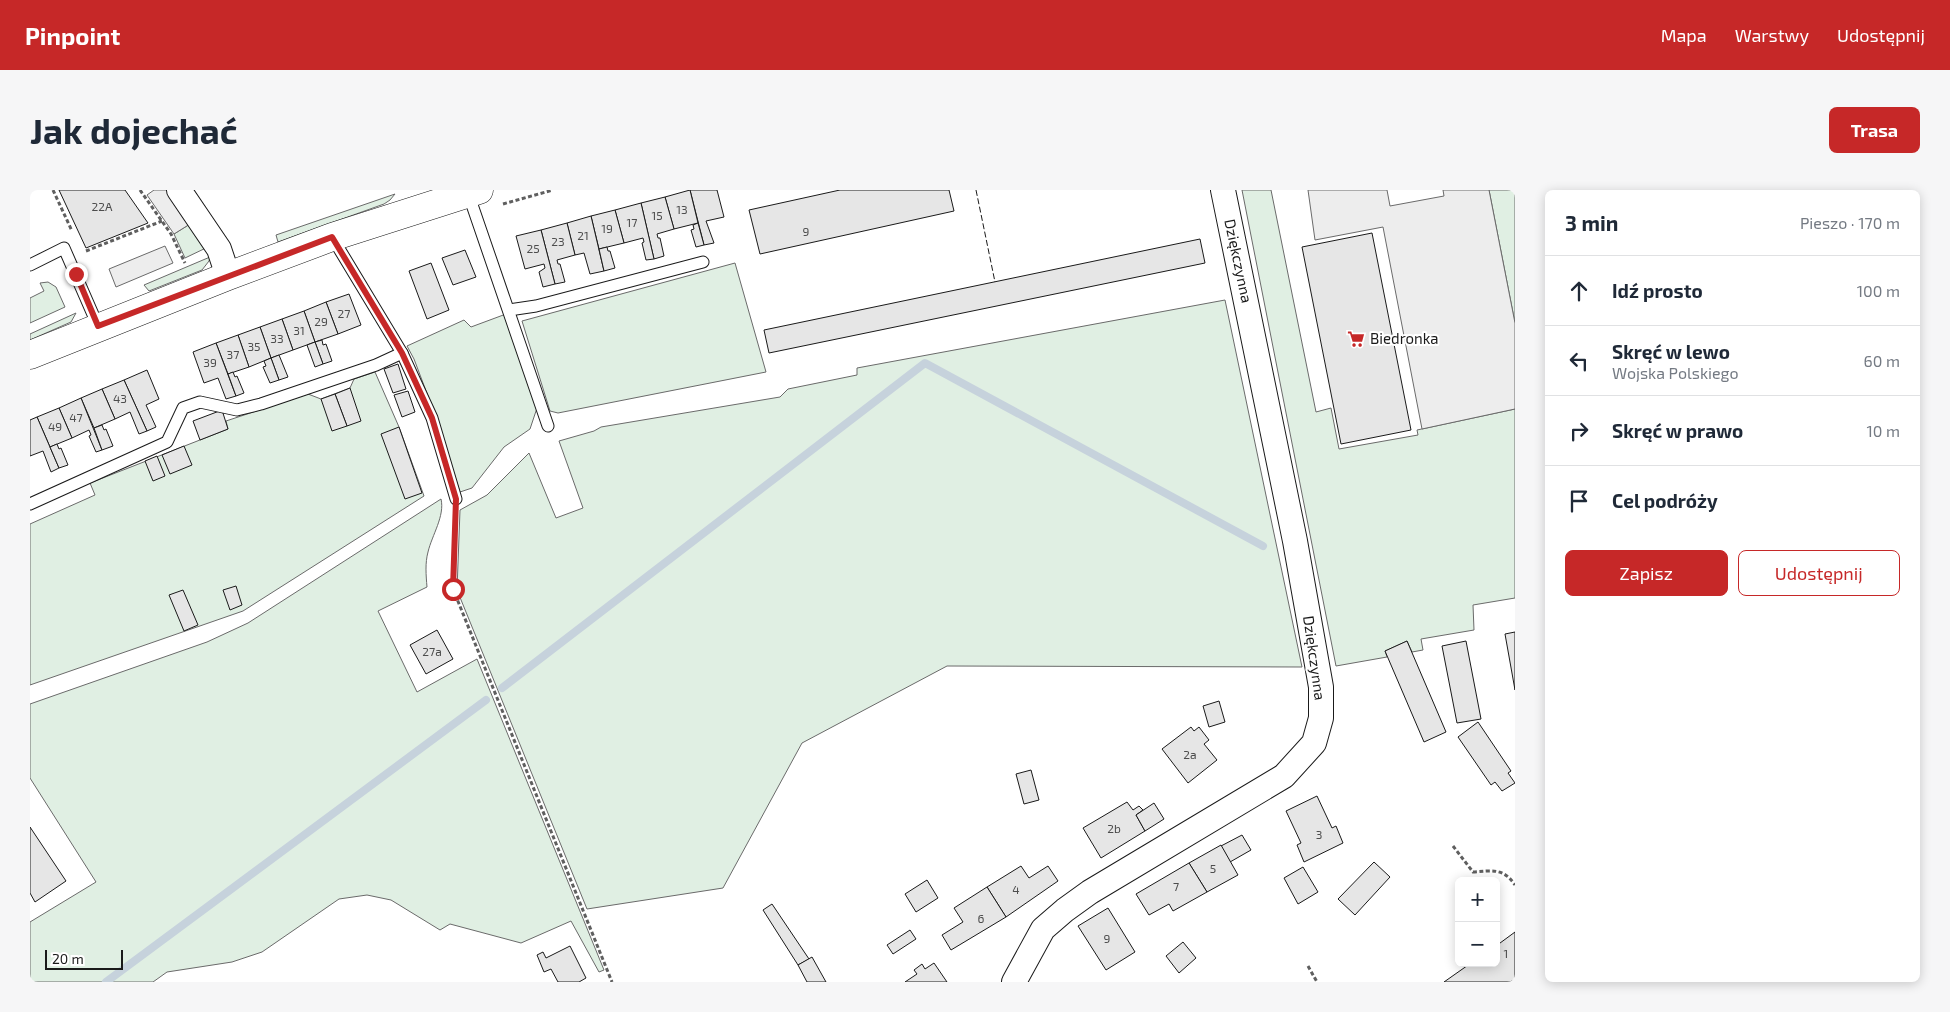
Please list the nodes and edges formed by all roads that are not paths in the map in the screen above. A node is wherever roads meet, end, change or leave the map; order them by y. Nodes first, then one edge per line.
1 (179, 190) edge
2 (1223, 190) edge
3 (474, 192) edge
4 (423, 198) edge
5 (332, 237) junction
6 (703, 262) dead end
7 (30, 265) edge
8 (228, 276) junction
9 (509, 310) junction
10 (98, 326) junction
11 (402, 353) junction
12 (30, 354) edge
13 (548, 426) dead end
14 (456, 499) road end
15 (30, 504) edge
16 (1014, 982) edge

1 - 8 street
2 - 16 street, Dziękczynna
3 - 4 street
3 - 9 lane
4 - 5 street
5 - 8 street
5 - 11 lane
6 - 9 lane
7 - 10 lane
8 - 10 street
9 - 13 lane
10 - 12 street
11 - 14 lane
11 - 15 lane

